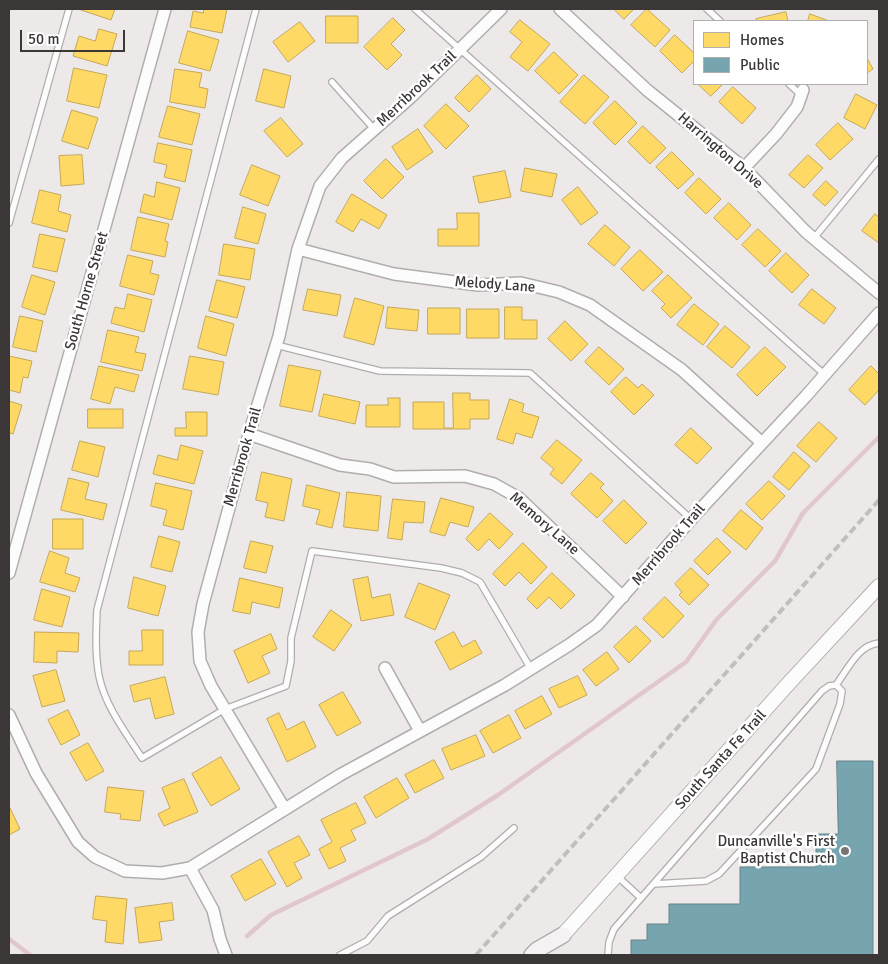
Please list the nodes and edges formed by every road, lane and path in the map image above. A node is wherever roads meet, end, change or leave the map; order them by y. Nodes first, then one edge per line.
1 (69, 9) edge
2 (165, 9) edge
3 (256, 9) edge
4 (415, 9) edge
5 (501, 9) edge
6 (560, 9) edge
7 (706, 9) edge
8 (719, 20) edge
9 (460, 49) junction
10 (332, 82) dead end
11 (790, 85) edge
12 (802, 93) joint
13 (374, 129) junction
14 (879, 158) edge
15 (744, 168) junction
16 (9, 223) edge
17 (814, 238) junction
18 (298, 249) junction
19 (879, 293) edge
20 (879, 313) edge
21 (276, 345) junction
22 (825, 375) junction
23 (249, 434) junction
24 (762, 443) junction
25 (691, 519) junction
26 (10, 556) edge
27 (9, 573) edge
28 (878, 590) edge
29 (623, 597) junction
30 (879, 643) edge
31 (385, 668) dead end
32 (531, 669) junction
33 (836, 685) junction
34 (225, 709) junction
35 (9, 715) edge
36 (420, 731) junction
37 (284, 808) junction
38 (514, 828) dead end
39 (190, 868) junction
40 (617, 876) junction
41 (654, 884) junction
42 (641, 898) junction
43 (563, 935) junction
44 (226, 955) edge
45 (340, 955) edge
46 (532, 955) edge
47 (553, 955) edge
48 (608, 955) edge

1 - 16 lane
2 - 26 street, South Horne Street
3 - 34 lane
4 - 9 lane
5 - 9 street, Merribrook Trail
6 - 15 street, Harrington Drive
7 - 8 lane
9 - 13 street, Merribrook Trail
9 - 22 lane
10 - 13 lane
11 - 12 lane
12 - 15 street
13 - 18 street, Merribrook Trail
14 - 17 lane
15 - 17 street, Harrington Drive
17 - 19 street, Harrington Drive
18 - 21 street, Merribrook Trail
18 - 24 street, Melody Lane
20 - 22 street, Merribrook Trail
21 - 23 street, Merribrook Trail
21 - 25 lane
22 - 24 street, Merribrook Trail
23 - 29 street, Memory Lane
23 - 34 street, Merribrook Trail
24 - 25 street, Merribrook Trail
25 - 29 street, Merribrook Trail
26 - 27 street, South Horne Street
28 - 40 street, South Santa Fe Trail
29 - 32 street, Merribrook Trail
30 - 33 lane
31 - 36 street
32 - 34 lane
32 - 36 street, Merribrook Trail
33 - 41 lane
33 - 41 lane
34 - 37 street, Merribrook Trail
35 - 39 street
36 - 37 street, Merribrook Trail
37 - 39 street
38 - 45 lane
39 - 44 street
40 - 42 lane
40 - 43 street, South Santa Fe Trail
41 - 42 lane
42 - 48 lane
43 - 46 main road, South Santa Fe Trail
43 - 47 main road, South Santa Fe Trail

